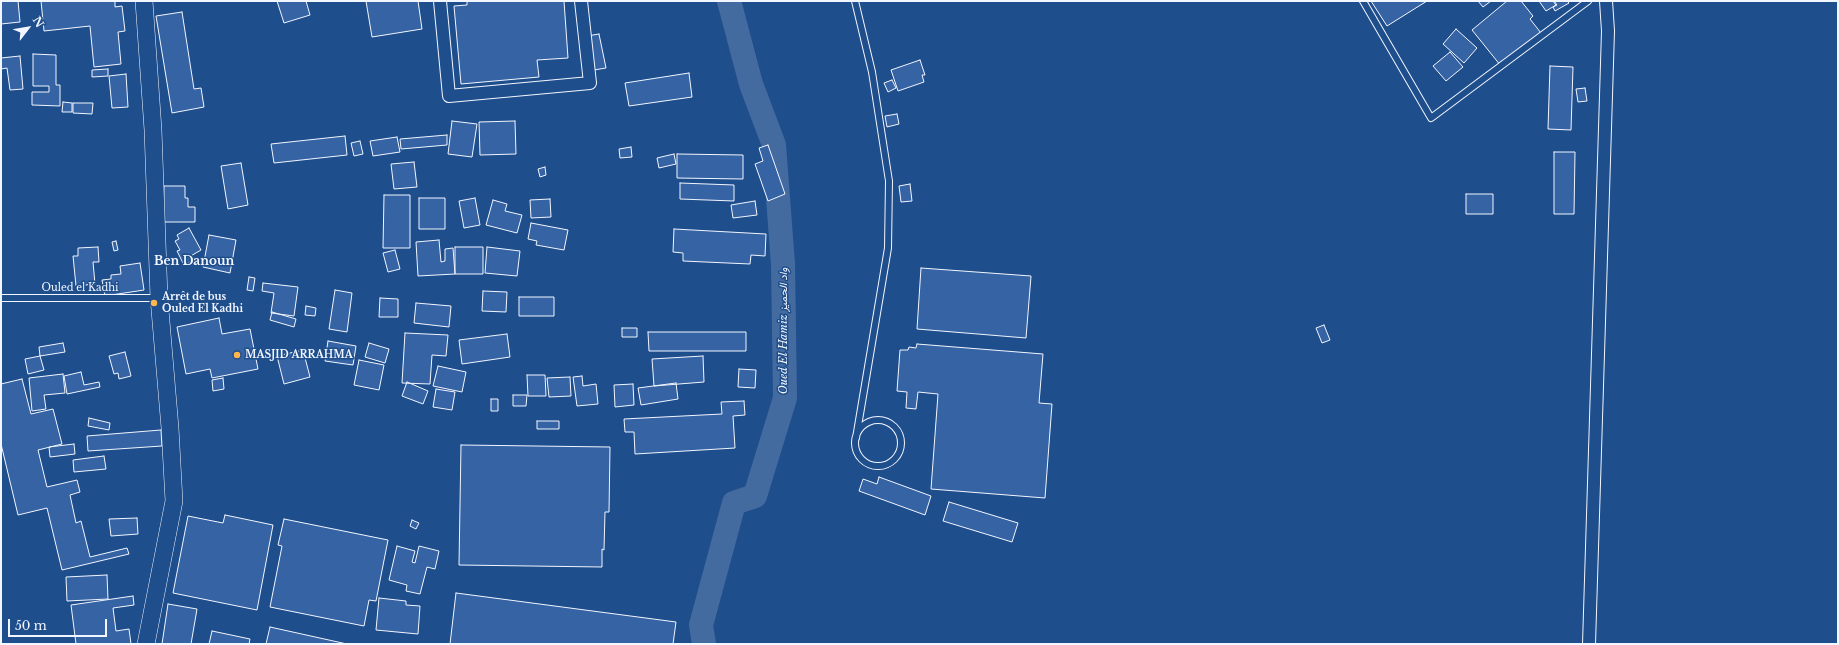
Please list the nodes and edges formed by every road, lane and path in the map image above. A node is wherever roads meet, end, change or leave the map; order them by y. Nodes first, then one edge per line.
1 (144, 1) edge
2 (440, 1) edge
3 (581, 1) edge
4 (855, 1) edge
5 (1363, 1) edge
6 (1588, 1) edge
7 (1606, 1) edge
8 (1, 298) edge
9 (159, 298) junction
10 (856, 438) junction
11 (146, 644) edge
12 (1589, 644) edge

1 - 9 main road
2 - 3 street
4 - 10 lane
5 - 6 lane
7 - 12 street
8 - 9 lane, Ouled el Kadhi
9 - 11 main road
10 - 10 lane

